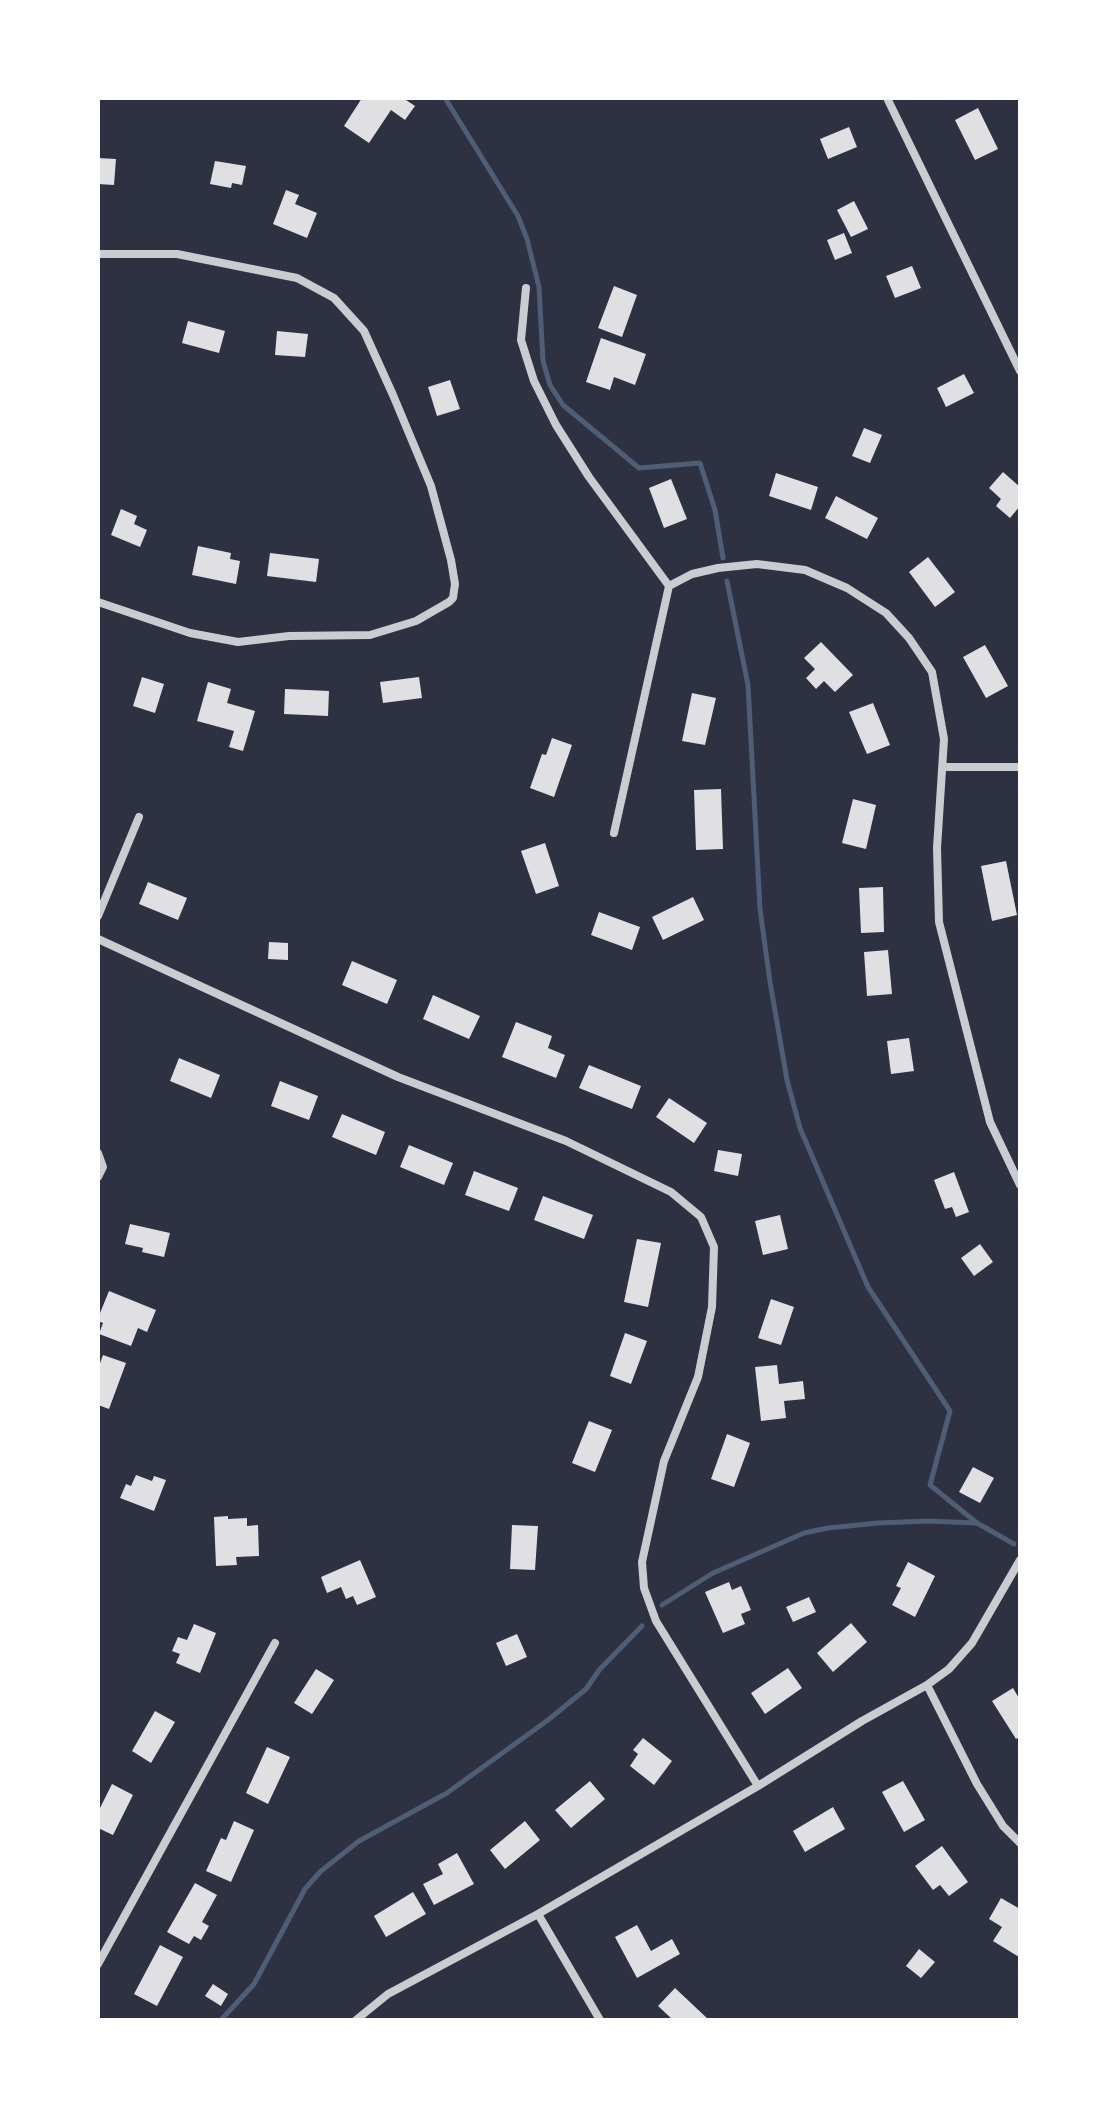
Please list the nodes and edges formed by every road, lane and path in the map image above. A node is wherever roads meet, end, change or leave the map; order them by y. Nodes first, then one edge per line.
1 (887, 98) edge
2 (98, 254) edge
3 (526, 288) dead end
4 (1020, 371) edge
5 (669, 586) junction
6 (98, 602) edge
7 (943, 767) junction
8 (1020, 767) edge
9 (139, 817) dead end
10 (614, 833) dead end
11 (98, 916) edge
12 (98, 939) edge
13 (98, 1153) edge
14 (98, 1177) edge
15 (1020, 1185) edge
16 (1020, 1560) edge
17 (275, 1643) dead end
18 (927, 1685) junction
19 (758, 1786) junction
20 (1020, 1843) edge
21 (538, 1914) junction
22 (98, 1964) edge
23 (356, 2020) edge
24 (600, 2020) edge

1 - 4 street
2 - 6 street
3 - 5 street
5 - 7 street
5 - 10 street
7 - 8 street
7 - 15 street
9 - 11 street
12 - 19 street
13 - 14 street
16 - 18 street
17 - 22 street
18 - 19 street
18 - 20 street
19 - 21 street
21 - 23 street
21 - 24 street

